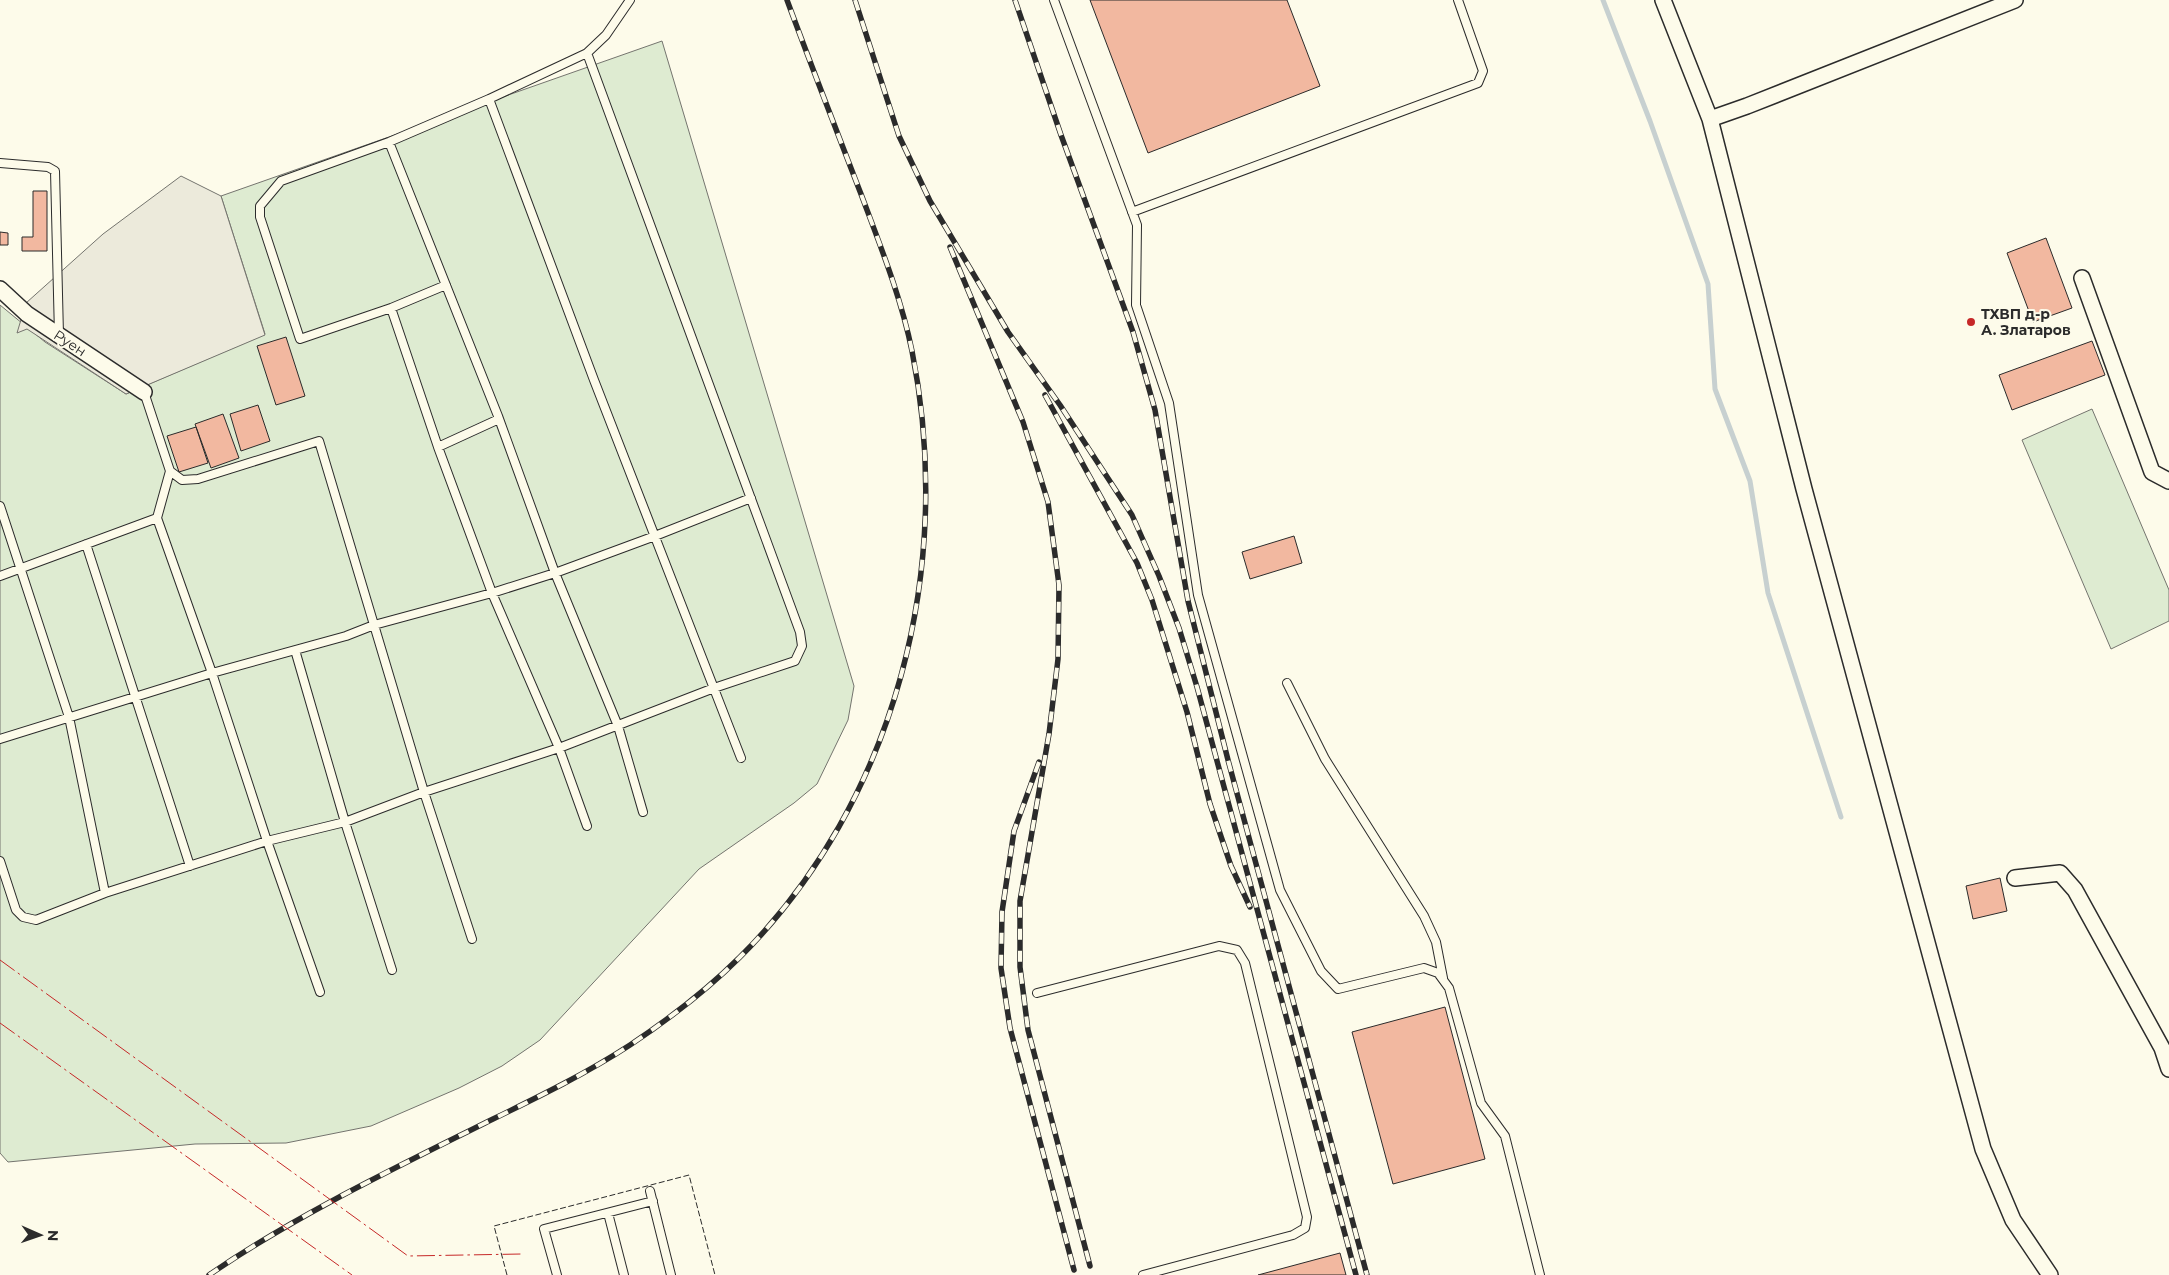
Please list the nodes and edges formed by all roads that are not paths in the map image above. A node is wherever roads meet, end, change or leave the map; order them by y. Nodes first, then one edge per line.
1 (630, 0) edge
2 (1054, 0) edge
3 (1458, 0) edge
4 (1663, 0) edge
5 (2015, 0) edge
6 (587, 53) junction
7 (490, 99) junction
8 (1710, 119) junction
9 (389, 142) junction
10 (0, 163) edge
11 (1132, 212) junction
12 (2082, 278) dead end
13 (446, 285) junction
14 (0, 289) edge
15 (390, 308) junction
16 (58, 335) junction
17 (144, 392) joint
18 (499, 419) junction
19 (438, 447) junction
20 (170, 471) junction
21 (2169, 480) edge
22 (752, 498) junction
23 (0, 506) edge
24 (157, 518) junction
25 (655, 536) junction
26 (86, 544) junction
27 (21, 568) junction
28 (555, 572) junction
29 (0, 576) edge
30 (492, 593) junction
31 (374, 625) junction
32 (295, 650) junction
33 (212, 673) junction
34 (1287, 683) dead end
35 (714, 688) junction
36 (136, 697) junction
37 (69, 717) junction
38 (618, 726) junction
39 (0, 739) edge
40 (559, 748) junction
41 (741, 758) dead end
42 (424, 792) junction
43 (643, 812) dead end
44 (345, 822) junction
45 (587, 826) dead end
46 (267, 841) junction
47 (0, 861) edge
48 (190, 866) junction
49 (2015, 878) dead end
50 (105, 893) junction
51 (472, 939) dead end
52 (392, 970) dead end
53 (1444, 980) junction
54 (320, 992) dead end
55 (1037, 993) dead end
56 (2169, 1069) edge
57 (650, 1191) dead end
58 (653, 1201) junction
59 (608, 1213) junction
60 (557, 1275) edge
61 (624, 1275) edge
62 (671, 1275) edge
63 (1143, 1275) edge
64 (1540, 1275) edge
65 (2050, 1275) edge

1 - 6 lane
2 - 11 lane
3 - 11 lane
4 - 8 street
5 - 8 street
6 - 7 lane
6 - 22 lane
7 - 9 lane
7 - 25 lane
8 - 65 street
9 - 13 lane
9 - 15 lane
10 - 16 lane
11 - 53 lane
12 - 21 street
13 - 15 lane
13 - 18 lane
14 - 16 street, Руен
15 - 19 lane
16 - 17 street, Руен
17 - 20 lane
18 - 19 lane
18 - 28 lane
19 - 30 lane
20 - 24 lane
20 - 31 lane
22 - 25 lane
22 - 35 lane
23 - 27 lane
24 - 26 lane
24 - 33 lane
25 - 28 lane
25 - 35 lane
26 - 27 lane
26 - 36 lane
27 - 29 lane
27 - 37 lane
28 - 30 lane
28 - 38 lane
30 - 31 lane
30 - 40 lane
31 - 32 lane
31 - 42 lane
32 - 33 lane
32 - 44 lane
33 - 36 lane
33 - 46 lane
34 - 53 lane
35 - 38 lane
35 - 41 lane
36 - 37 lane
36 - 48 lane
37 - 39 lane
37 - 50 lane
38 - 40 lane
38 - 43 lane
40 - 42 lane
40 - 45 lane
42 - 44 lane
42 - 51 lane
44 - 46 lane
44 - 52 lane
46 - 48 lane
46 - 54 lane
47 - 50 lane
48 - 50 lane
49 - 56 street
53 - 64 lane
55 - 63 lane
57 - 58 lane
58 - 59 lane
58 - 62 lane
59 - 60 lane
59 - 61 lane

